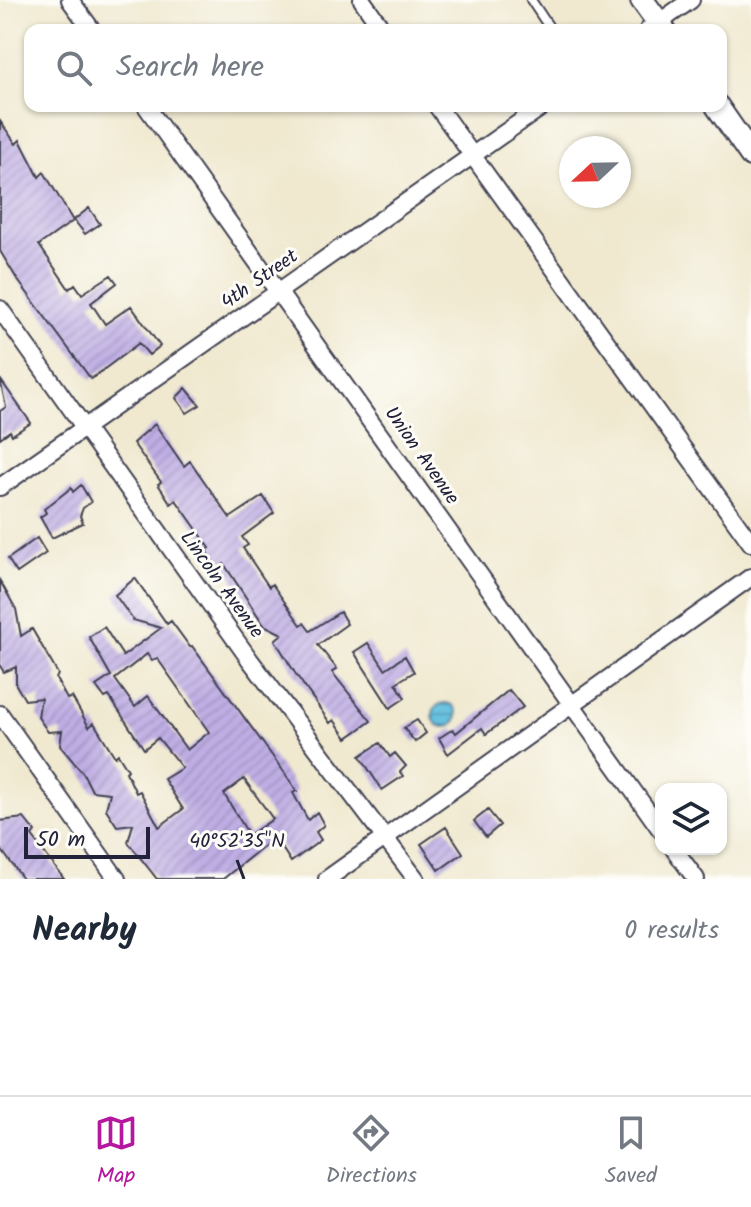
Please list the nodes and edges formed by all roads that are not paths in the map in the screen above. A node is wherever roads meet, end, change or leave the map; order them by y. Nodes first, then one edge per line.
1 (70, 0) edge
2 (362, 0) edge
3 (531, 0) edge
4 (642, 0) edge
5 (691, 0) edge
6 (88, 24) edge
7 (379, 24) edge
8 (547, 24) edge
9 (655, 24) edge
10 (662, 24) edge
11 (150, 112) edge
12 (441, 112) edge
13 (535, 112) edge
14 (721, 112) edge
15 (751, 155) edge
16 (473, 157) junction
17 (279, 291) junction
18 (0, 309) edge
19 (85, 429) junction
20 (0, 487) edge
21 (751, 543) edge
22 (751, 577) edge
23 (571, 704) junction
24 (0, 714) edge
25 (655, 822) edge
26 (386, 838) junction
27 (678, 855) edge
28 (117, 879) edge
29 (327, 879) edge
30 (416, 879) edge
31 (696, 879) edge

1 - 6 street
2 - 7 street
3 - 8 lane
4 - 9 main road
5 - 10 street
11 - 17 street, Union Avenue
12 - 16 street
13 - 16 street, 4th Street
14 - 15 main road
16 - 17 street, 4th Street
16 - 21 street
17 - 19 street, 4th Street
17 - 23 street, Union Avenue
18 - 19 street, Lincoln Avenue
19 - 20 street, 4th Street
19 - 26 street, Lincoln Avenue
22 - 23 street
23 - 25 street, Union Avenue
23 - 26 street
24 - 28 street
26 - 29 street
26 - 30 street, Lincoln Avenue
27 - 31 street

